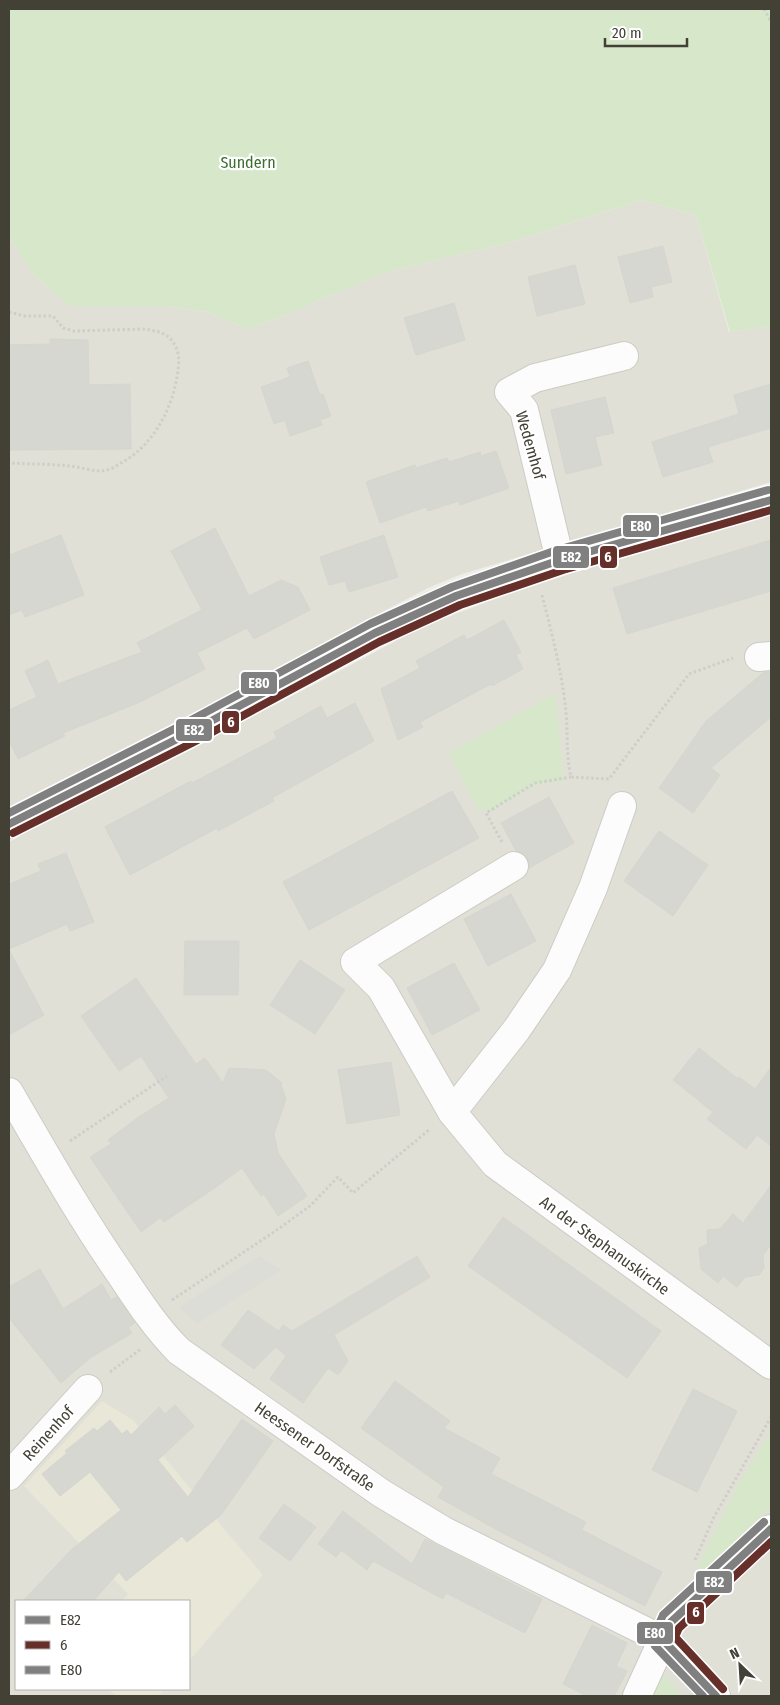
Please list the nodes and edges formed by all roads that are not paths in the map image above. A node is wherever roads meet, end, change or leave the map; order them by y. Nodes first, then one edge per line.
1 (624, 356) dead end
2 (771, 500) edge
3 (548, 564) junction
4 (622, 806) dead end
5 (9, 824) edge
6 (514, 866) road end
7 (9, 1092) edge
8 (452, 1112) junction
9 (771, 1365) edge
10 (88, 1389) road end
11 (9, 1476) edge
12 (771, 1529) edge
13 (663, 1640) junction
14 (637, 1696) edge
15 (716, 1696) edge

1 - 3 street, Wedemhof
2 - 3 street
3 - 5 street
4 - 8 street
6 - 8 street, An der Stephanuskirche
7 - 13 street, Heessener Dorfstraße
8 - 9 street, An der Stephanuskirche
10 - 11 street, Reinenhof
12 - 13 street
13 - 14 street
13 - 15 street, Heessener Dorfstraße

